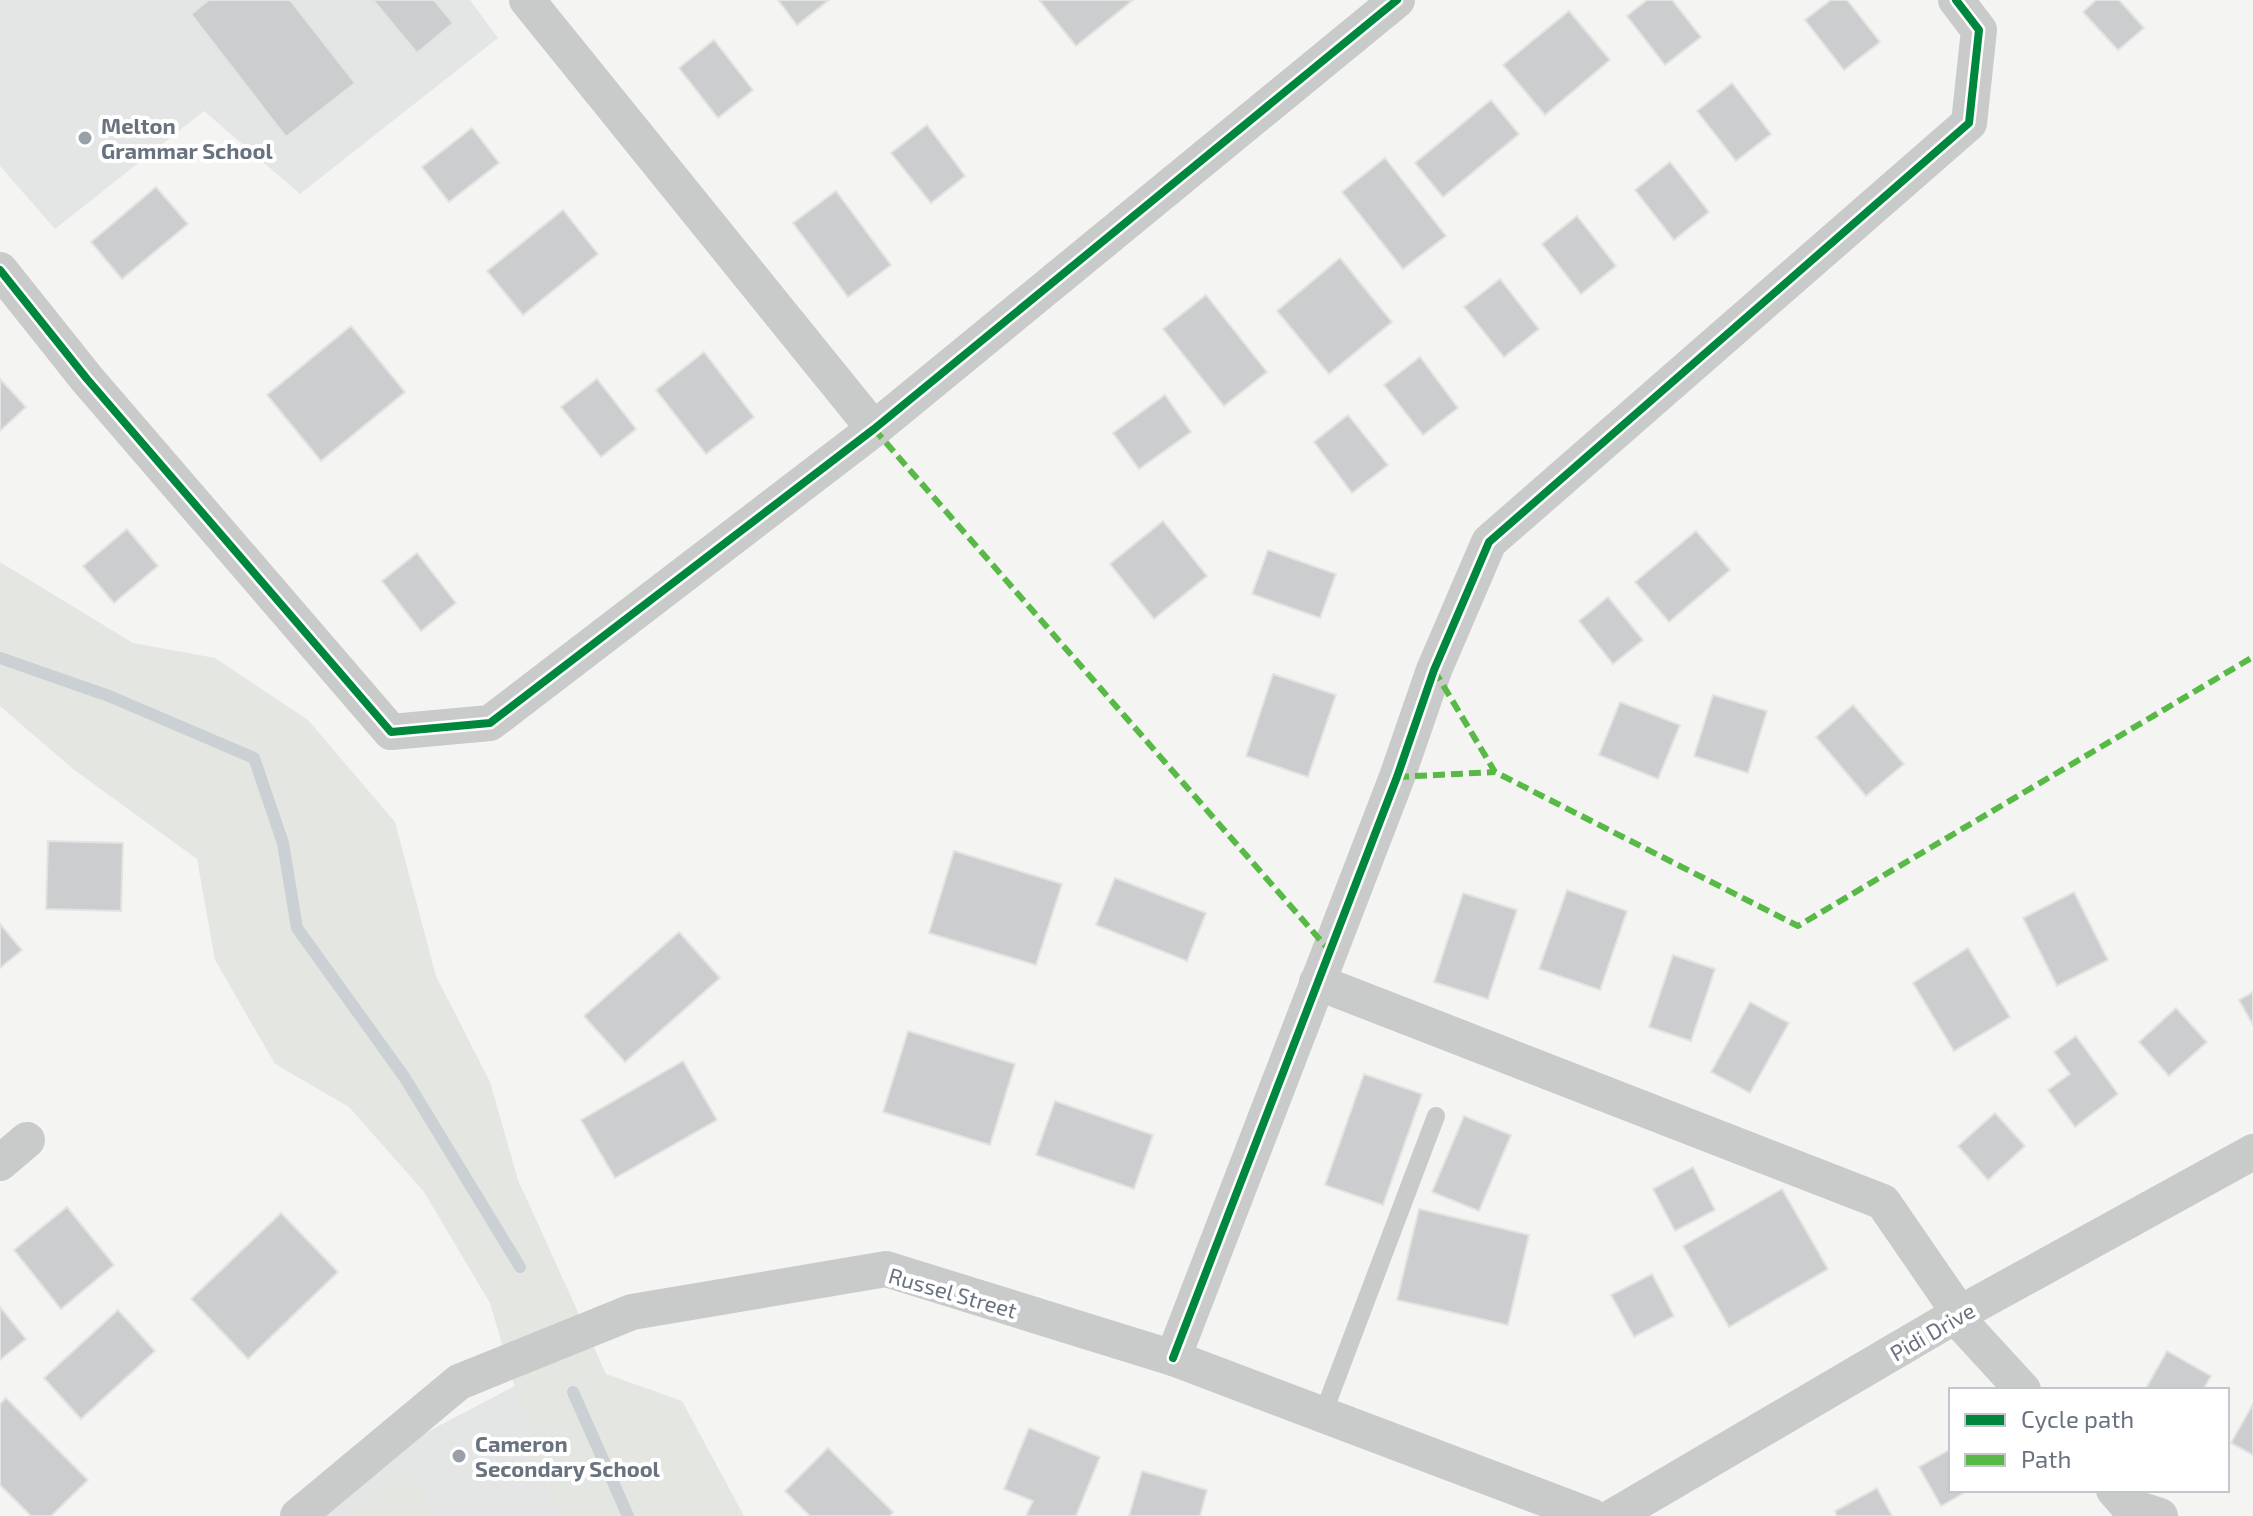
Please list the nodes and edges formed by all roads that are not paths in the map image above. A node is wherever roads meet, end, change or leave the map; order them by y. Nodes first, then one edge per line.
1 (527, 0) edge
2 (1397, 0) edge
3 (1956, 0) edge
4 (0, 270) edge
5 (874, 429) junction
6 (1317, 982) junction
7 (1436, 1116) dead end
8 (2253, 1152) edge
9 (1958, 1315) junction
10 (1173, 1358) junction
11 (2021, 1388) edge
12 (1323, 1414) junction
13 (2116, 1492) edge
14 (298, 1516) edge
15 (1591, 1516) edge
16 (1614, 1516) edge
17 (2160, 1516) edge

1 - 5 street
2 - 5 street
3 - 6 street
4 - 5 street
6 - 9 street
6 - 10 street
7 - 12 lane
8 - 9 street, Pidi Drive
9 - 11 street
9 - 16 street, Pidi Drive
10 - 12 street, Russel Street
10 - 14 street, Russel Street
12 - 15 street, Russel Street
13 - 17 street

